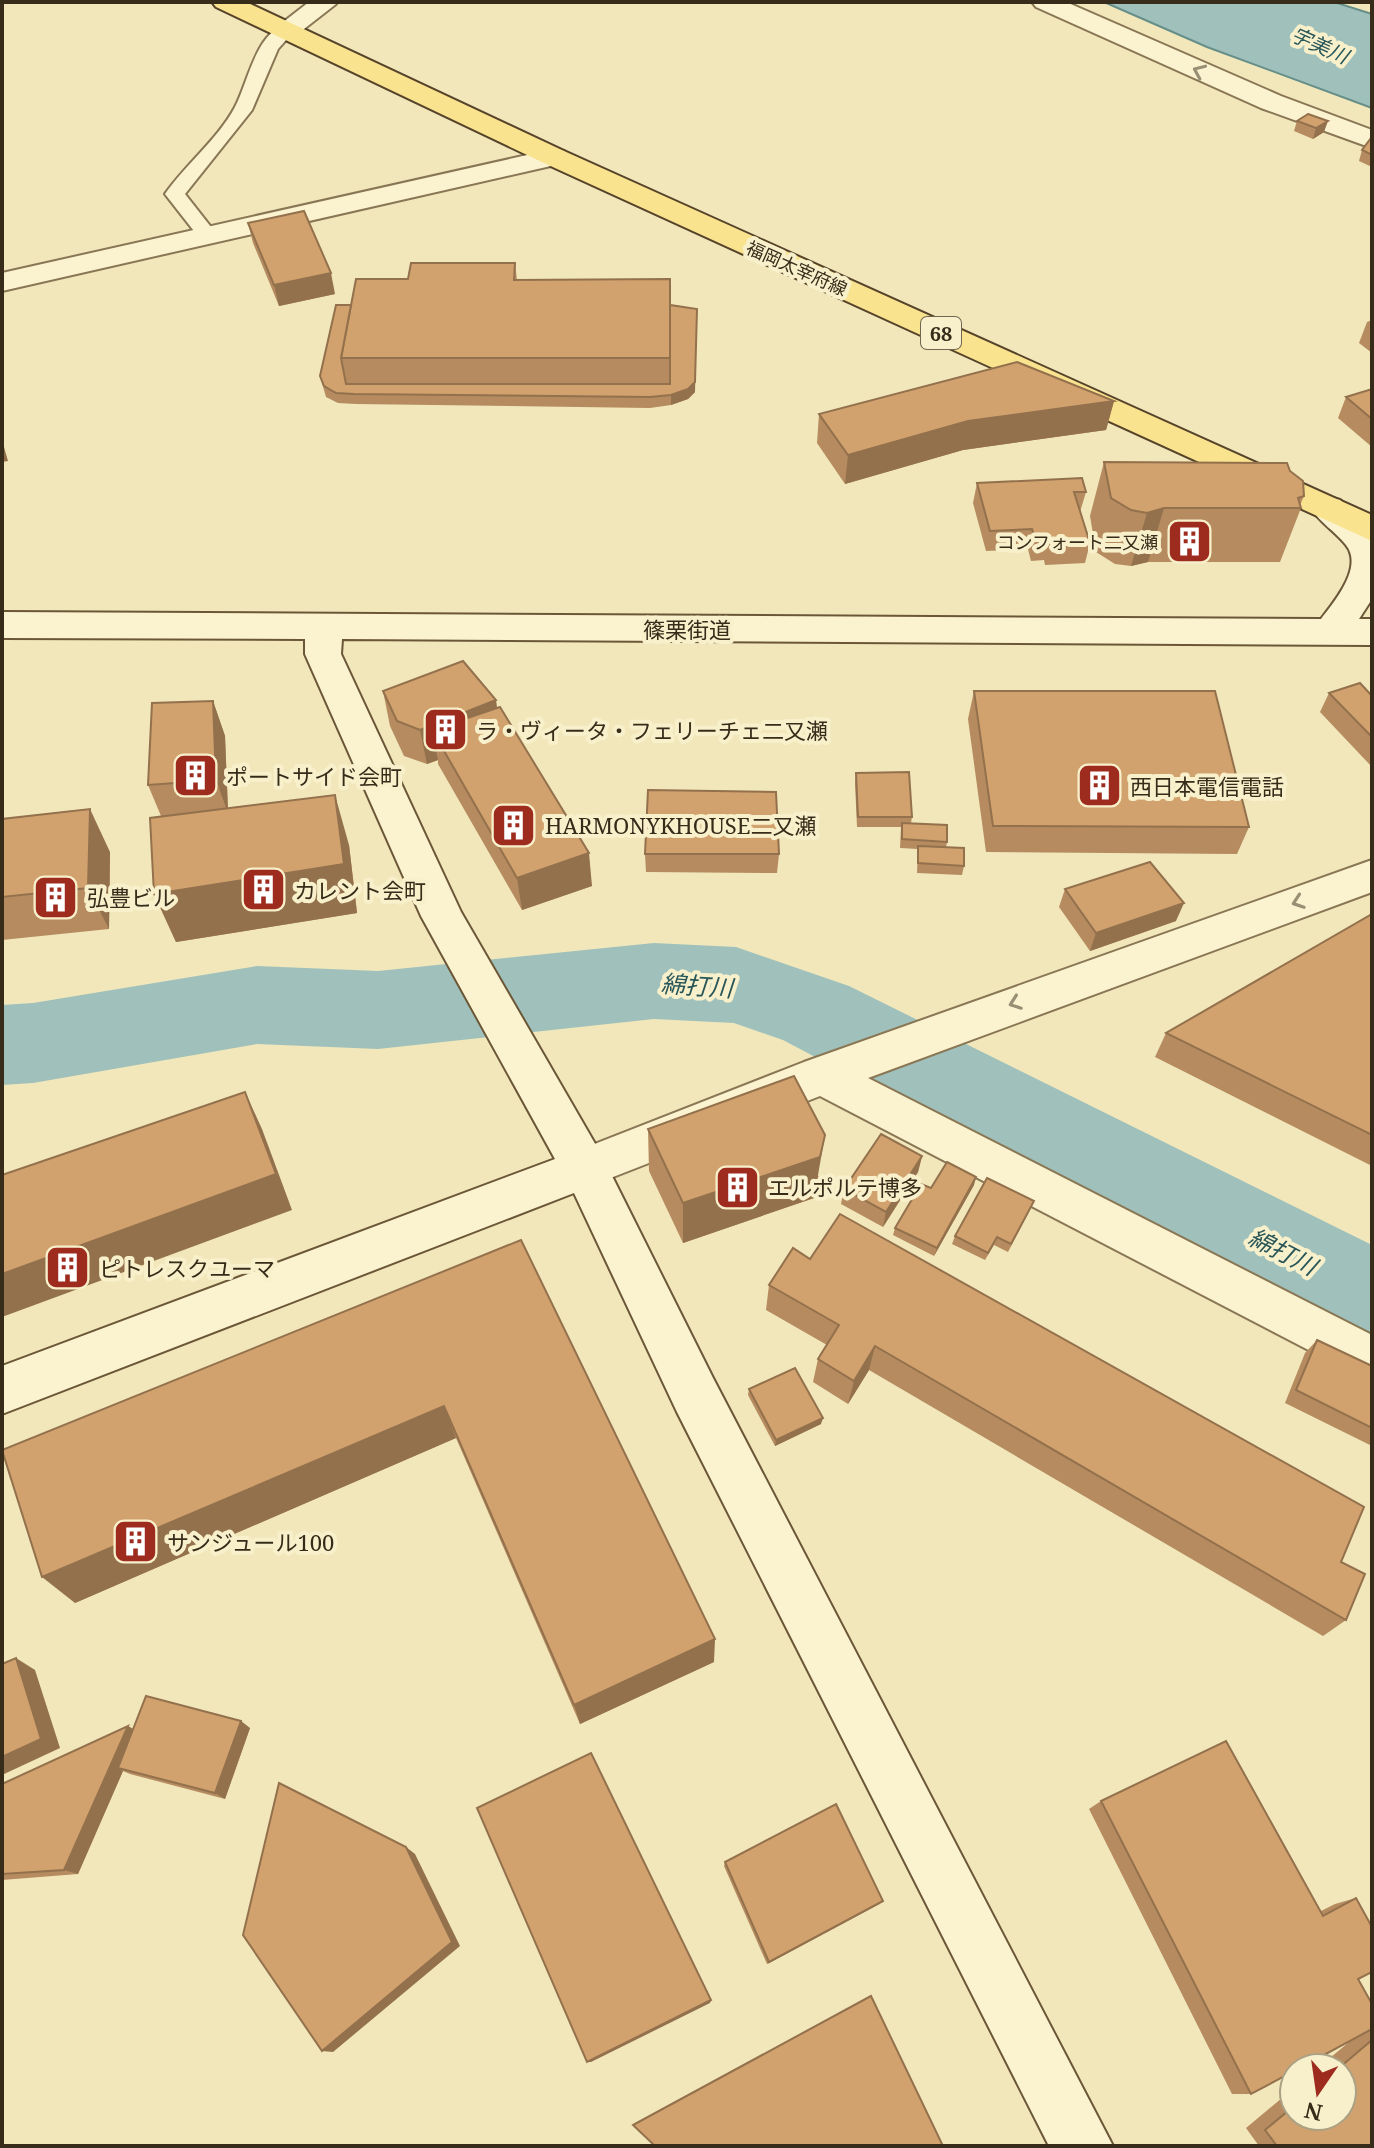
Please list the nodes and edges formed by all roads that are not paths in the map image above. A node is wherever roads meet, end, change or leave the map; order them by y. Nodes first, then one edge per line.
1 (225, 2) edge
2 (1045, 2) edge
3 (326, 3) edge
4 (286, 30) junction
5 (1372, 140) edge
6 (554, 157) junction
7 (208, 236) junction
8 (2, 282) edge
9 (1328, 508) junction
10 (1372, 529) edge
11 (2, 625) edge
12 (324, 628) junction
13 (1331, 631) junction
14 (1372, 632) edge
15 (1372, 876) edge
16 (820, 1075) junction
17 (585, 1168) junction
18 (1372, 1360) edge
19 (2, 1390) edge
20 (1082, 2146) edge

1 - 4 main road, 福岡太宰府線 / 68
5 -> 2 street
3 - 4 street
4 - 6 main road, 福岡太宰府線 / 68
4 - 7 lane
6 - 7 street
6 - 9 main road, 福岡太宰府線 / 68
7 - 8 street
9 - 10 main road, 福岡太宰府線 / 68
9 - 13 street
11 - 12 street, 篠栗街道
12 - 13 street, 篠栗街道
12 - 17 street
13 - 14 street, 篠栗街道
15 -> 16 street
16 - 17 street
16 - 18 street
17 - 19 street
17 - 20 street

